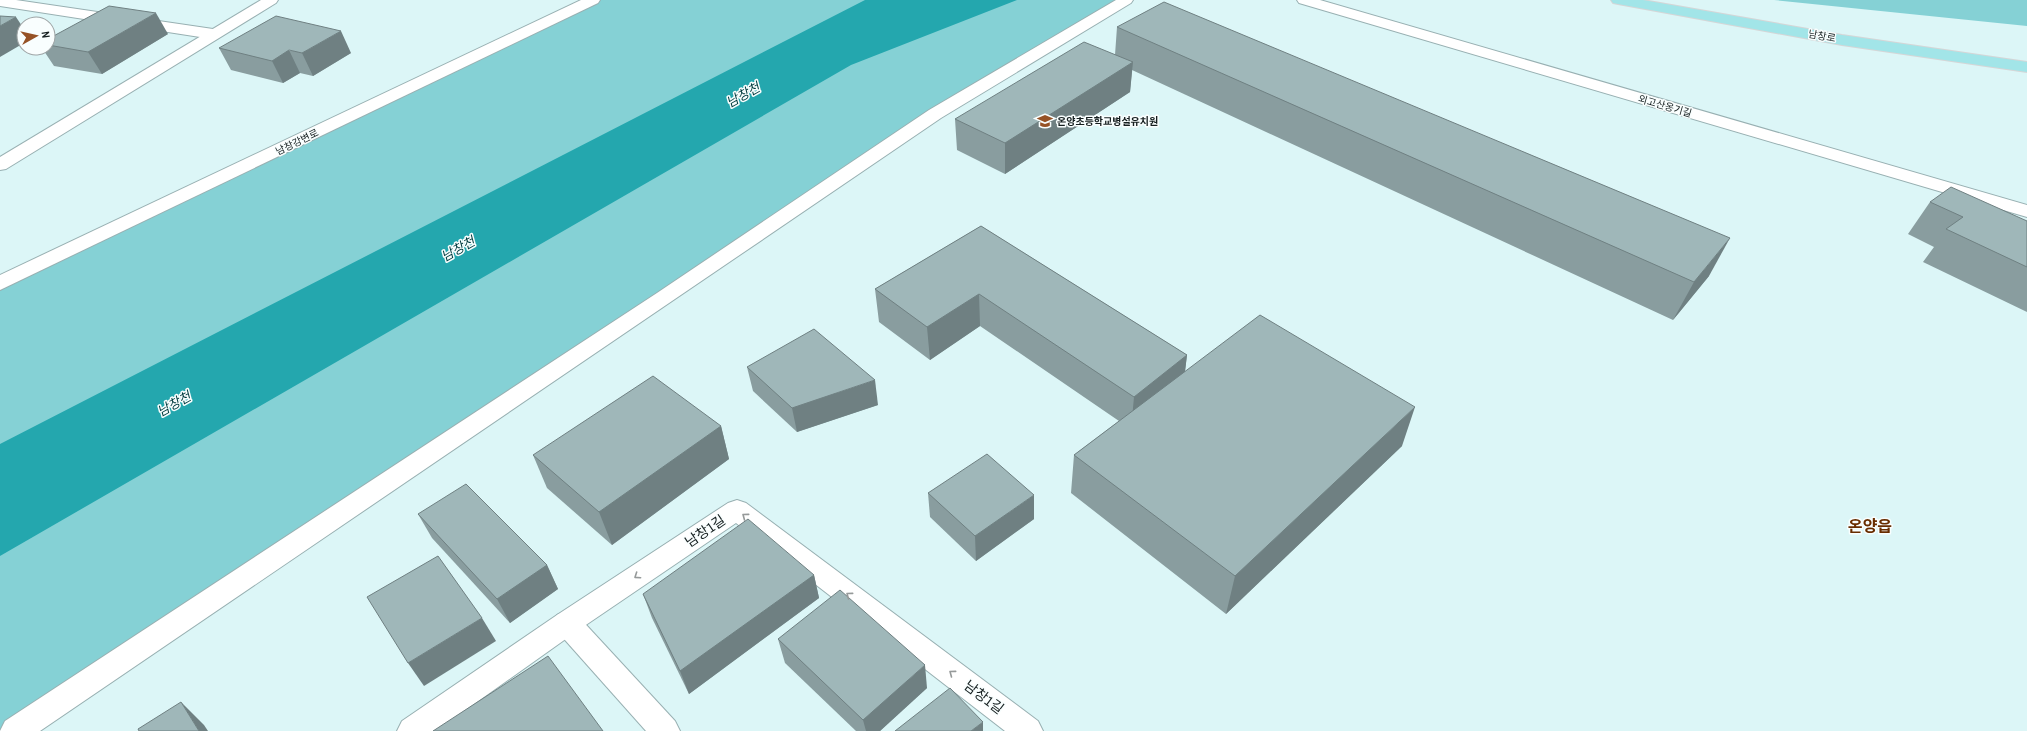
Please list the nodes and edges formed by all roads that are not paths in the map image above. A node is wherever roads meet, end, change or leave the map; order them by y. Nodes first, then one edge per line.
1 (4, 0) edge
2 (271, 0) edge
3 (593, 0) edge
4 (1126, 0) edge
5 (1304, 0) edge
6 (1618, 0) edge
7 (0, 2) edge
8 (214, 34) junction
9 (2027, 67) edge
10 (0, 165) edge
11 (2027, 211) edge
12 (0, 283) edge
13 (567, 623) junction
14 (15, 731) edge
15 (412, 731) edge
16 (665, 731) edge
17 (1028, 731) edge

1 - 7 street
2 - 8 street
3 - 12 street, 남창강변로
4 - 14 street
5 - 11 street, 외고산옹기길
6 - 9 main road, 남창로
7 - 8 street
8 - 10 street
13 - 15 street, 남창1길
13 - 16 street
17 -> 13 street, 남창1길

